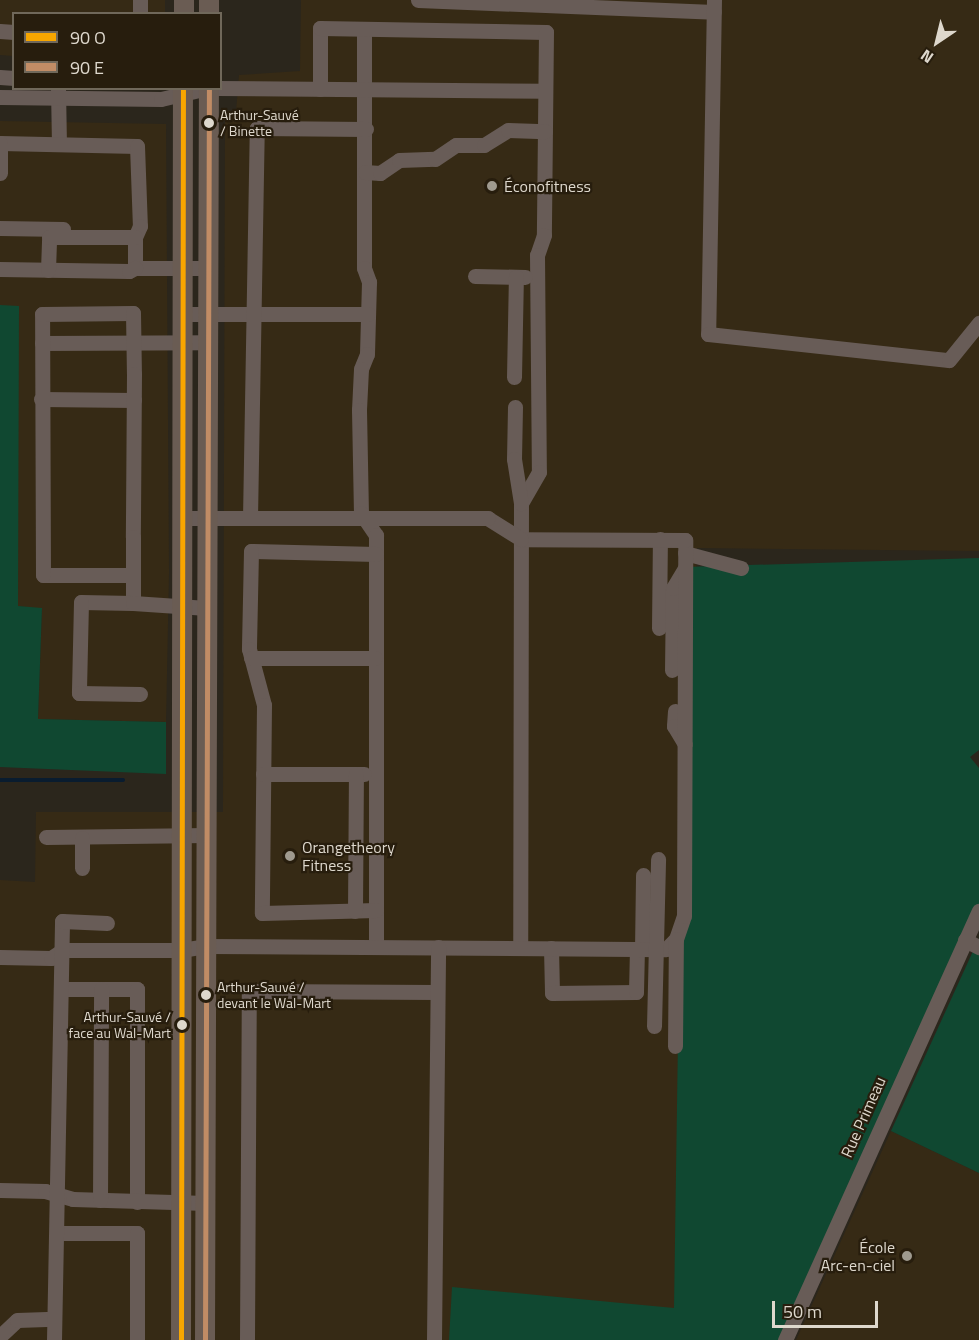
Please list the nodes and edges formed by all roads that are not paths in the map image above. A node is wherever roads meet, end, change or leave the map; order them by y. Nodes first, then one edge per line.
1 (418, 0) edge
2 (515, 2) edge
3 (714, 6) edge
4 (364, 29) junction
5 (222, 88) edge
6 (320, 89) junction
7 (366, 89) junction
8 (198, 90) edge
9 (208, 90) edge
10 (544, 91) junction
11 (178, 94) edge
12 (0, 97) edge
13 (58, 97) edge
14 (366, 129) junction
15 (545, 131) junction
16 (0, 143) edge
17 (59, 144) junction
18 (365, 172) junction
19 (0, 173) edge
20 (0, 228) edge
21 (111, 236) junction
22 (135, 237) junction
23 (135, 268) junction
24 (183, 268) junction
25 (208, 268) junction
26 (0, 269) edge
27 (48, 270) junction
28 (474, 276) dead end
29 (516, 277) junction
30 (537, 277) junction
31 (208, 313) junction
32 (183, 314) junction
33 (253, 314) junction
34 (368, 314) junction
35 (979, 324) edge
36 (183, 342) junction
37 (207, 342) junction
38 (42, 343) junction
39 (134, 343) junction
40 (514, 377) dead end
41 (41, 399) junction
42 (134, 400) junction
43 (514, 407) dead end
44 (521, 502) junction
45 (182, 518) junction
46 (207, 518) junction
47 (250, 518) junction
48 (364, 519) junction
49 (521, 539) junction
50 (660, 540) junction
51 (376, 554) junction
52 (685, 560) junction
53 (741, 568) dead end
54 (82, 575) junction
55 (133, 575) junction
56 (81, 602) junction
57 (133, 603) junction
58 (182, 607) junction
59 (207, 608) junction
60 (659, 628) dead end
61 (251, 658) junction
62 (375, 658) junction
63 (672, 670) dead end
64 (140, 694) dead end
65 (675, 711) dead end
66 (685, 745) junction
67 (263, 774) junction
68 (356, 774) junction
69 (376, 774) junction
70 (181, 834) junction
71 (207, 835) junction
72 (46, 837) dead end
73 (82, 838) junction
74 (658, 859) dead end
75 (82, 868) dead end
76 (643, 875) dead end
77 (376, 910) junction
78 (355, 911) junction
79 (979, 911) edge
80 (107, 923) dead end
81 (676, 939) junction
82 (972, 944) edge
83 (206, 946) junction
84 (376, 947) junction
85 (438, 947) junction
86 (520, 947) junction
87 (551, 948) junction
88 (645, 949) junction
89 (63, 950) junction
90 (181, 950) junction
91 (0, 957) edge
92 (62, 989) junction
93 (101, 989) junction
94 (437, 992) junction
95 (654, 1026) dead end
96 (675, 1046) dead end
97 (0, 1191) edge
98 (58, 1198) junction
99 (100, 1200) junction
100 (137, 1202) junction
101 (181, 1203) junction
102 (206, 1203) junction
103 (58, 1233) junction
104 (54, 1319) junction
105 (0, 1336) edge
106 (54, 1340) edge
107 (137, 1340) edge
108 (180, 1340) edge
109 (205, 1340) edge
110 (247, 1340) edge
111 (434, 1340) edge
112 (784, 1340) edge

1 - 2 street
2 - 3 street
3 - 35 street
4 - 6 street
4 - 7 street
4 - 10 street
5 - 6 street
6 - 7 street
7 - 10 street
7 - 14 street
8 - 11 street
9 - 25 main road
10 - 15 street
11 - 13 street
11 - 24 main road
12 - 13 street
13 - 17 street
14 - 18 street
14 - 33 street
15 - 18 street
15 - 30 street
16 - 17 street
16 - 19 street
17 - 22 street
18 - 34 street
20 - 21 street
21 - 22 street
21 - 27 street
22 - 23 street
23 - 24 street
23 - 27 street
24 - 25 street
24 - 32 main road
25 - 31 main road
26 - 27 street
28 - 29 street
29 - 30 street
29 - 40 street
30 - 44 street
31 - 32 street
31 - 33 street
31 - 37 main road
32 - 36 main road
33 - 34 street
33 - 47 street
34 - 48 street
36 - 37 street
36 - 39 street
36 - 45 main road
37 - 46 main road
38 - 39 street
38 - 39 street
38 - 41 street
39 - 42 street
41 - 42 street
41 - 54 street
42 - 55 street
43 - 44 street
44 - 49 street
45 - 46 street
45 - 58 main road
46 - 47 street
46 - 59 main road
47 - 48 street
48 - 49 street
48 - 51 street
49 - 50 street
49 - 86 street
50 - 52 street
50 - 60 street
51 - 61 street
51 - 62 street
52 - 53 street
52 - 63 street
52 - 66 street
54 - 55 street
54 - 56 street
55 - 57 street
56 - 57 street
56 - 64 street
57 - 58 street
58 - 59 street
58 - 70 main road
59 - 71 main road
61 - 62 street
61 - 67 street
62 - 69 street
65 - 66 street
66 - 81 street
67 - 68 street
67 - 78 street
68 - 69 street
68 - 78 street
69 - 77 street
70 - 71 street
70 - 73 street
70 - 90 main road
71 - 83 main road
72 - 73 street
73 - 75 street
74 - 88 street
76 - 88 street
77 - 78 street
77 - 84 street
79 - 82 street, Rue Primeau
80 - 89 street
81 - 88 street
81 - 96 street
82 - 112 street, Rue Primeau
83 - 84 street
83 - 90 street
83 - 102 main road
84 - 85 street
85 - 86 street
85 - 94 street
86 - 87 street
87 - 88 street
87 - 88 street
88 - 95 street
89 - 90 street
89 - 91 street
89 - 92 street
90 - 101 main road
92 - 93 street
92 - 98 street
93 - 99 street
93 - 100 street
94 - 110 street
94 - 111 street
97 - 98 street
98 - 99 street
98 - 103 street
99 - 100 street
100 - 101 street
101 - 102 street
101 - 108 main road
102 - 109 main road
103 - 104 street
103 - 107 street
104 - 105 street
104 - 106 street

